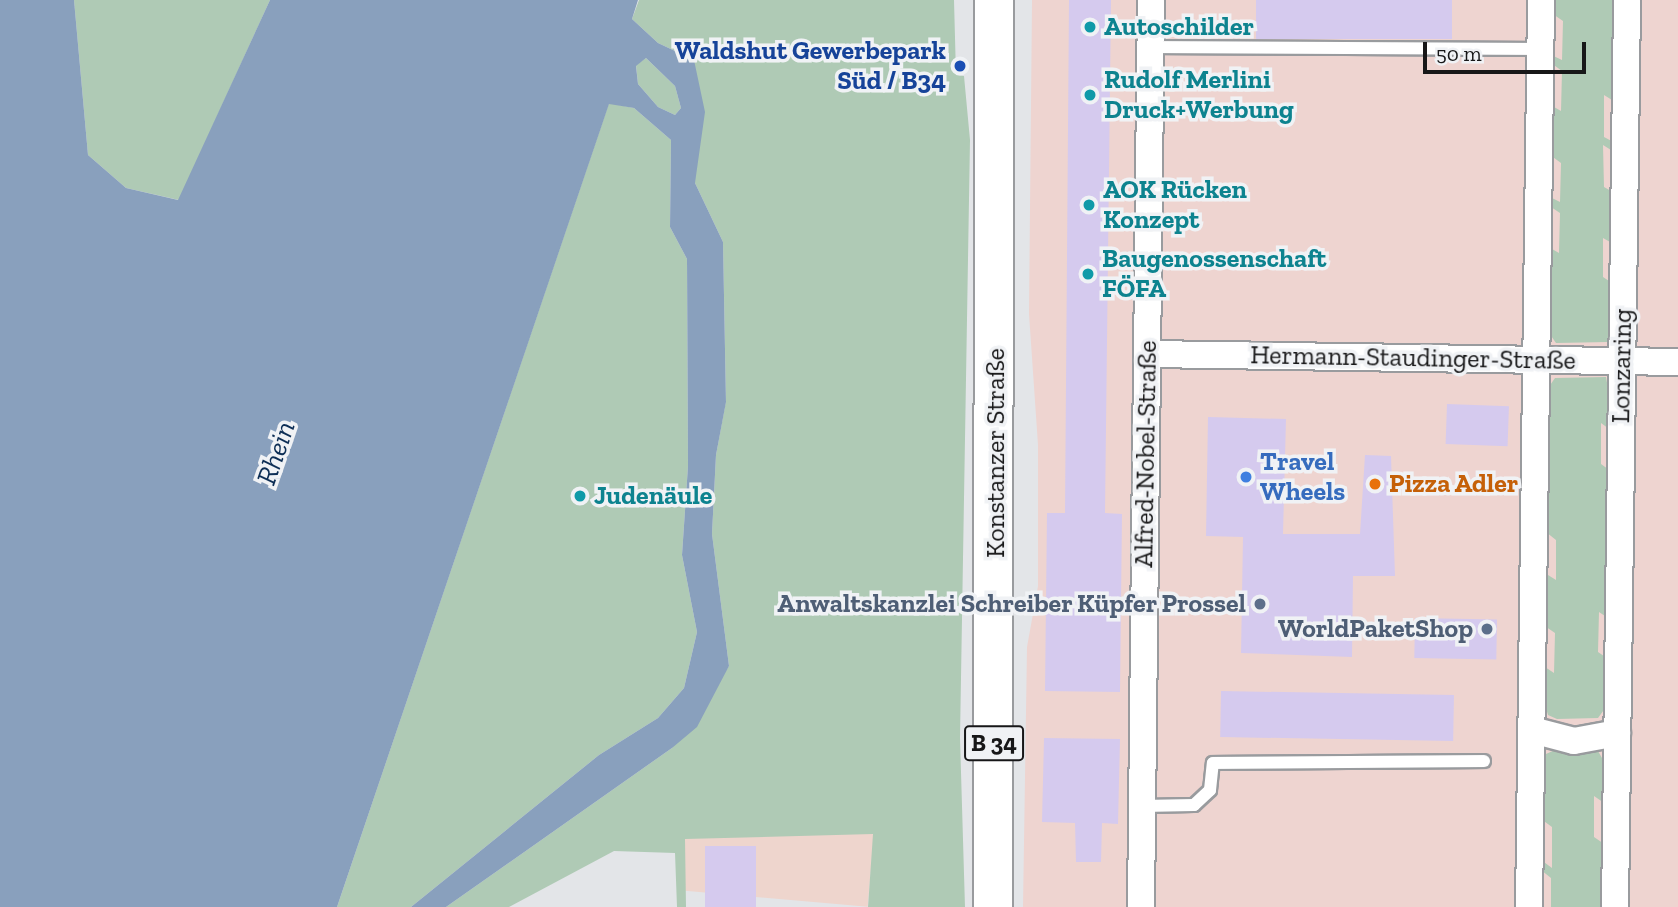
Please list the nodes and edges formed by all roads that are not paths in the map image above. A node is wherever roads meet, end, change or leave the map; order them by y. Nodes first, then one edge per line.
1 (994, 0) edge
2 (1151, 0) edge
3 (1541, 0) edge
4 (1627, 0) edge
5 (1150, 47) junction
6 (1540, 49) junction
7 (1148, 354) junction
8 (1536, 359) junction
9 (1623, 361) junction
10 (1678, 362) edge
11 (1532, 730) junction
12 (1617, 733) junction
13 (1484, 761) dead end
14 (1142, 806) junction
15 (993, 907) edge
16 (1141, 907) edge
17 (1529, 907) edge
18 (1615, 907) edge

1 - 15 main road, Konstanzer Straße / B 34
2 - 5 street, Alfred-Nobel-Straße
3 - 6 street
4 - 9 street, Lonzaring
5 - 6 lane
5 - 7 street, Alfred-Nobel-Straße
6 - 8 street
7 - 8 street, Hermann-Staudinger-Straße
7 - 14 street, Alfred-Nobel-Straße
8 - 9 street, Hermann-Staudinger-Straße
8 - 11 street
9 - 10 street, Hermann-Staudinger-Straße
9 - 12 street, Lonzaring
11 - 12 street
11 - 17 street
12 - 18 street, Lonzaring
13 - 14 lane
14 - 16 street, Alfred-Nobel-Straße

